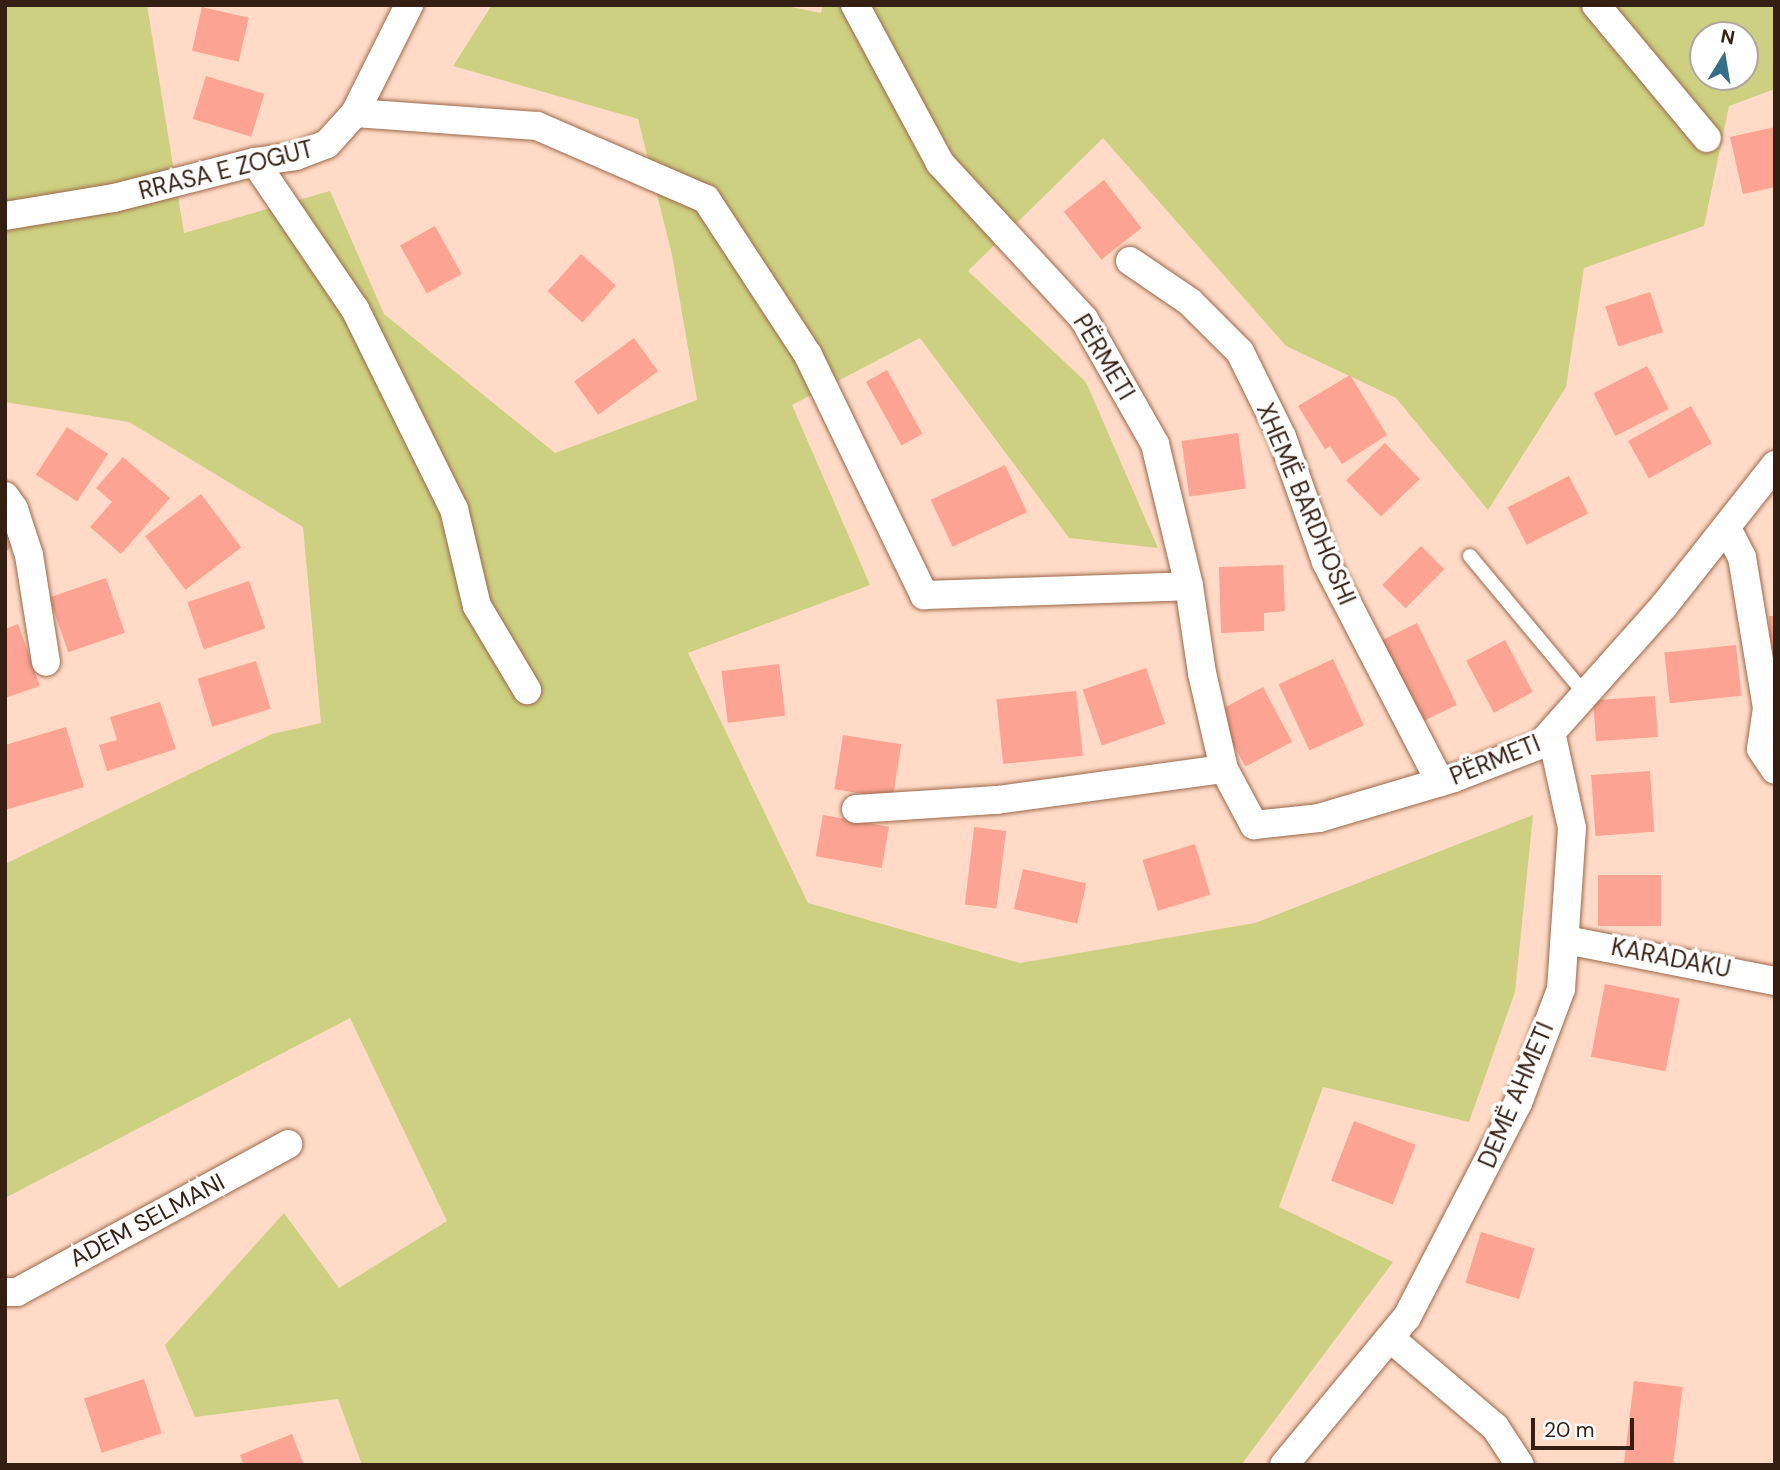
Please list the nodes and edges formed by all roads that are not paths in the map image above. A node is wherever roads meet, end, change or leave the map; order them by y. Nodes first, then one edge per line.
1 (409, 5) edge
2 (855, 5) edge
3 (1597, 5) edge
4 (355, 113) junction
5 (1707, 138) dead end
6 (255, 162) junction
7 (5, 216) edge
8 (1130, 261) dead end
9 (1775, 465) edge
10 (5, 496) edge
11 (1728, 530) junction
12 (1469, 556) dead end
13 (1189, 586) junction
14 (46, 662) dead end
15 (527, 690) dead end
16 (1584, 693) junction
17 (1552, 736) junction
18 (1224, 769) junction
19 (1775, 770) edge
20 (1440, 782) junction
21 (856, 809) dead end
22 (1566, 940) junction
23 (1775, 981) edge
24 (288, 1144) dead end
25 (5, 1292) edge
26 (1390, 1338) junction
27 (1294, 1461) edge
28 (1520, 1465) edge

1 - 4 street, RRASA E ZOGUT
2 - 13 street, PËRMETI
3 - 5 street
4 - 6 street, RRASA E ZOGUT
4 - 13 street
6 - 7 street, RRASA E ZOGUT
6 - 15 street
8 - 20 street, XHEMË BARDHOSHI
9 - 11 street
10 - 14 street
11 - 16 street
11 - 19 street
12 - 16 lane
13 - 18 street, PËRMETI
16 - 17 street
17 - 20 street, PËRMETI
17 - 22 street, DEMË AHMETI
18 - 20 street, PËRMETI
18 - 21 street
22 - 23 street, KARADAKU
22 - 26 street, DEMË AHMETI
24 - 25 street, ADEM SELMANI
26 - 27 street, DEMË AHMETI
26 - 28 street

